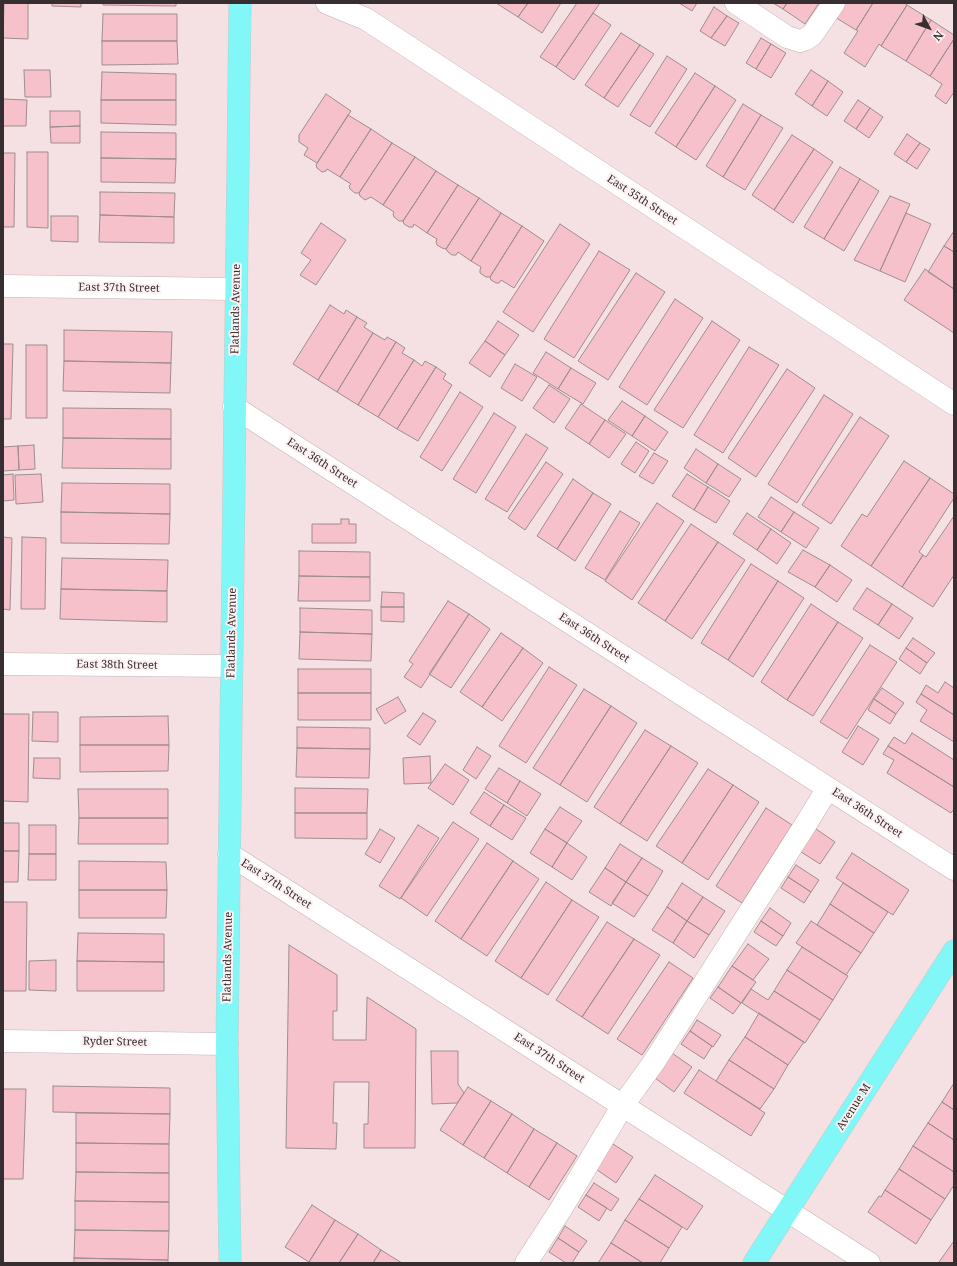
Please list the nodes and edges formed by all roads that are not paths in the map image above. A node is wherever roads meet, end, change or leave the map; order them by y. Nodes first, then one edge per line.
1 (240, 3) edge
2 (327, 3) edge
3 (736, 3) edge
4 (834, 3) edge
5 (3, 286) edge
6 (236, 289) junction
7 (954, 404) edge
8 (234, 407) junction
9 (3, 664) edge
10 (231, 666) junction
11 (828, 788) junction
12 (229, 854) junction
13 (954, 869) edge
14 (954, 951) edge
15 (3, 1041) edge
16 (227, 1044) junction
17 (622, 1105) junction
18 (787, 1211) junction
19 (230, 1263) edge
20 (526, 1263) edge
21 (754, 1263) edge
22 (869, 1263) edge

1 - 6 main road, Flatlands Avenue
2 - 7 street, East 35th Street
3 - 4 street
5 - 6 street, East 37th Street
6 - 8 main road, Flatlands Avenue
8 - 10 main road, Flatlands Avenue
8 - 11 street, East 36th Street
9 - 10 street, East 38th Street
10 - 12 main road, Flatlands Avenue
11 - 13 street, East 36th Street
11 - 17 street
12 - 16 main road, Flatlands Avenue
12 - 17 street, East 37th Street
14 - 18 main road, Avenue M
15 - 16 street, Ryder Street
16 - 19 main road, Flatlands Avenue
17 - 18 street, East 37th Street
17 - 20 street
18 - 21 main road, Avenue M
18 - 22 street, East 37th Street

